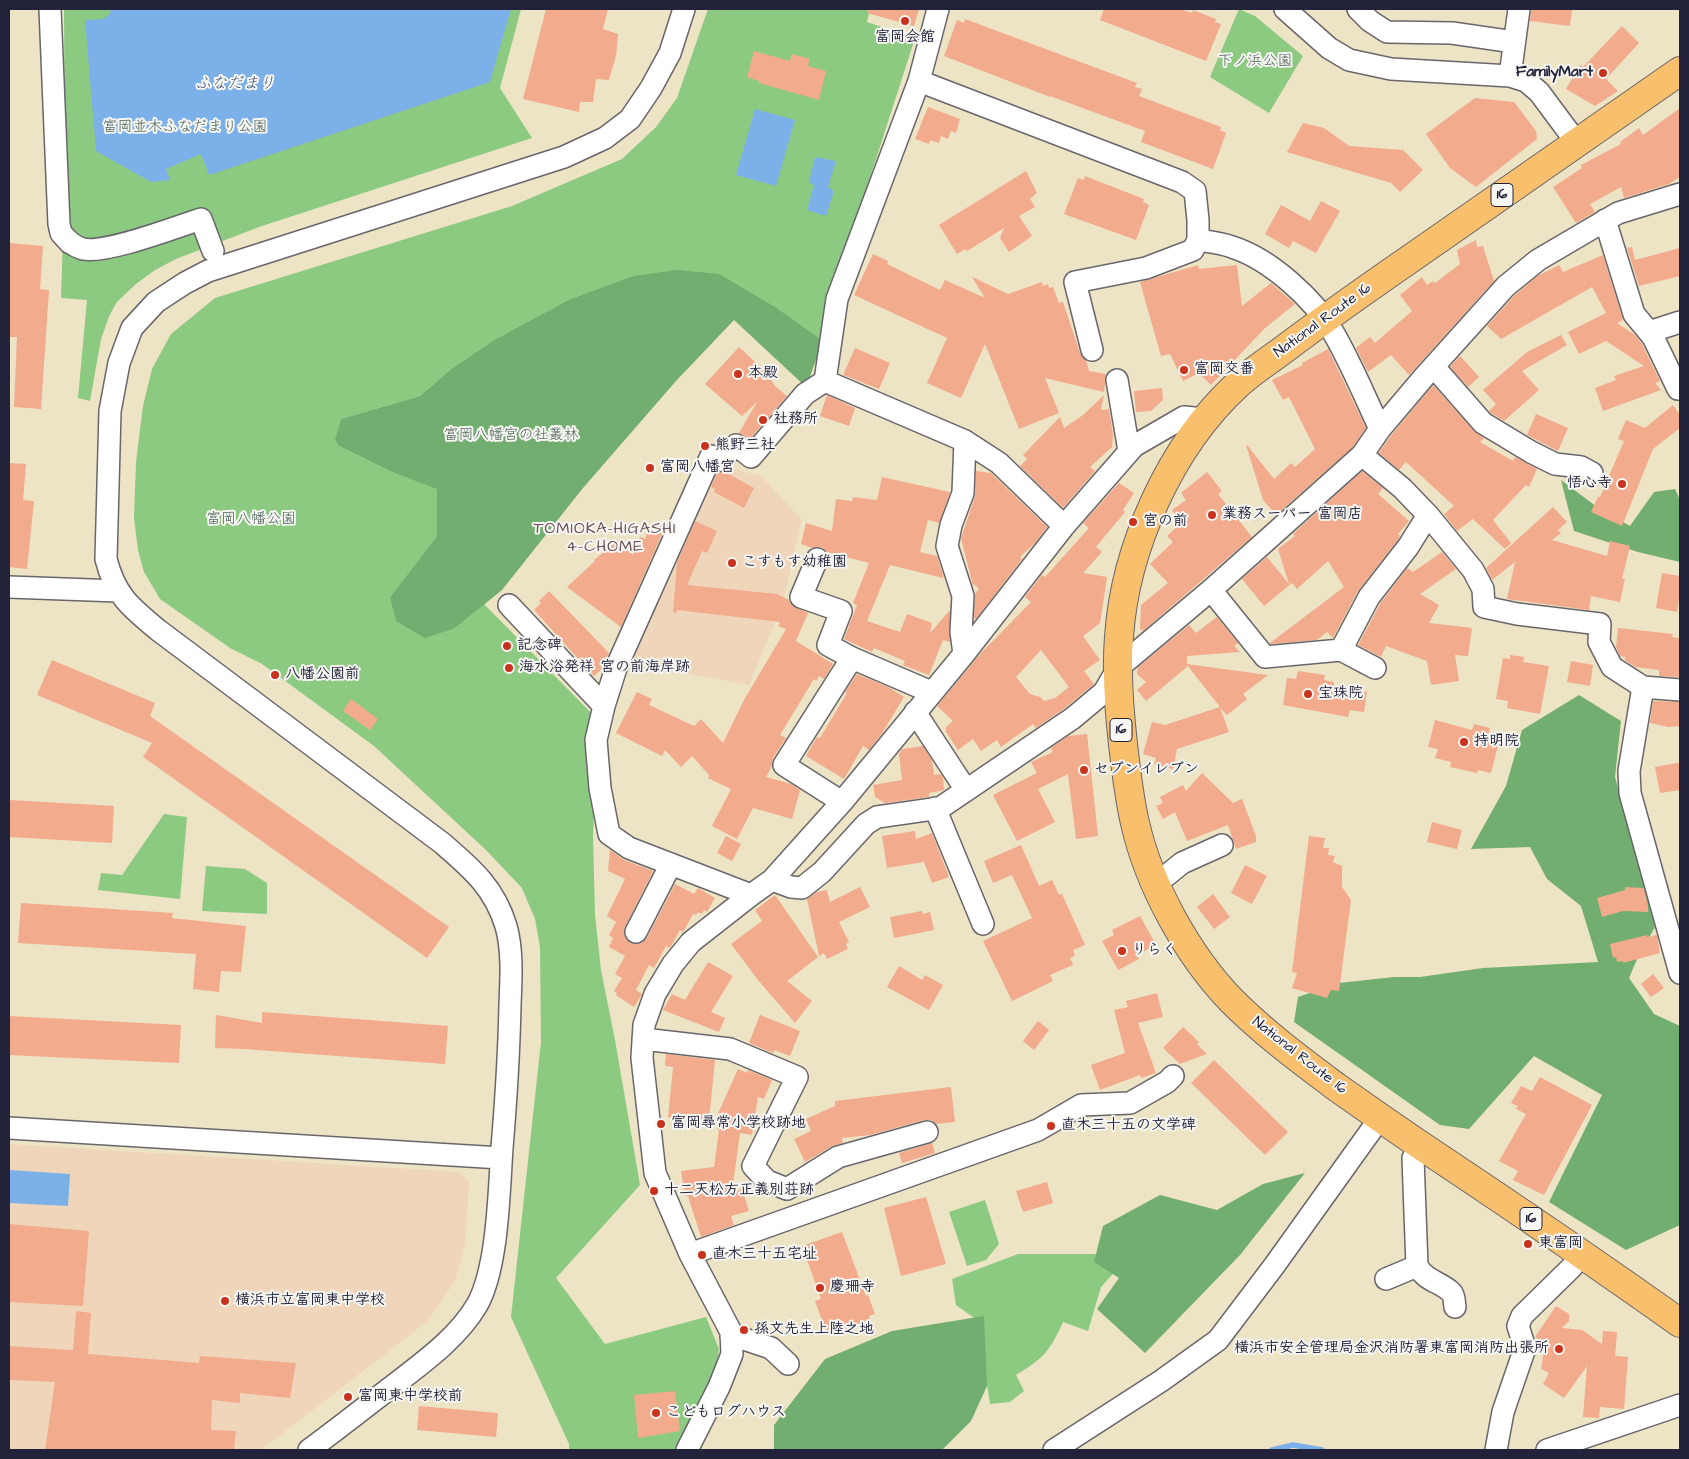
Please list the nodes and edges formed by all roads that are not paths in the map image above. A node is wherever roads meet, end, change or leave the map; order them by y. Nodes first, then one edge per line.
1 (50, 9) edge
2 (684, 9) edge
3 (938, 9) edge
4 (1285, 9) edge
5 (1358, 9) edge
6 (1518, 9) edge
7 (1514, 42) junction
8 (1680, 71) edge
9 (1510, 76) junction
10 (919, 81) junction
11 (1577, 143) junction
12 (1680, 194) edge
13 (1605, 220) junction
14 (1198, 240) junction
15 (213, 251) dead end
16 (1324, 319) junction
17 (1680, 322) edge
18 (1649, 332) junction
19 (1092, 350) dead end
20 (1434, 367) junction
21 (1117, 380) dead end
22 (825, 381) junction
23 (1680, 389) edge
24 (1204, 419) junction
25 (1380, 429) junction
26 (965, 441) junction
27 (1129, 451) junction
28 (1362, 455) junction
29 (1592, 473) dead end
30 (1428, 515) junction
31 (1064, 526) junction
32 (817, 559) dead end
33 (9, 587) edge
34 (1211, 590) junction
35 (118, 591) junction
36 (509, 605) dead end
37 (1341, 650) junction
38 (964, 654) junction
39 (852, 658) junction
40 (1118, 668) junction
41 (1374, 668) dead end
42 (1643, 687) junction
43 (1680, 690) edge
44 (931, 692) junction
45 (604, 706) junction
46 (915, 712) junction
47 (966, 790) junction
48 (842, 802) junction
49 (935, 808) junction
50 (1222, 845) dead end
51 (671, 864) junction
52 (772, 880) junction
53 (1156, 884) junction
54 (750, 894) junction
55 (983, 924) dead end
56 (1674, 927) edge
57 (636, 932) dead end
58 (1680, 974) edge
59 (643, 1039) junction
60 (1173, 1076) dead end
61 (1380, 1118) junction
62 (9, 1128) edge
63 (927, 1132) dead end
64 (1421, 1145) junction
65 (501, 1158) junction
66 (690, 1254) junction
67 (1583, 1254) junction
68 (1416, 1266) junction
69 (1386, 1279) dead end
70 (1455, 1307) dead end
71 (1680, 1323) edge
72 (731, 1337) junction
73 (788, 1364) dead end
74 (1680, 1405) edge
75 (309, 1450) edge
76 (687, 1450) edge
77 (1054, 1450) edge
78 (1496, 1450) edge
79 (1547, 1450) edge

1 - 15 street
2 - 35 street
3 - 10 street
4 - 9 street
5 - 7 street
6 - 7 street
7 - 9 street
8 - 11 highway, National Route 16 / 16
9 - 11 street
10 - 14 street
10 - 22 street
11 - 16 highway, National Route 16 / 16
12 - 13 street
13 - 18 street
13 - 20 street
14 - 16 street
14 - 19 street
16 - 24 highway, National Route 16 / 16
16 - 25 street
17 - 18 street
18 - 23 street
20 - 25 street
20 - 29 street
21 - 27 street
22 - 26 street
22 - 45 street
24 - 27 street
24 - 40 highway, National Route 16 / 16
25 - 28 street
26 - 31 street
26 - 38 street
27 - 31 street
28 - 30 street
28 - 34 street
30 - 37 street
30 - 42 street
31 - 38 street
32 - 39 street
33 - 35 street
34 - 37 street
34 - 40 street
35 - 65 street
36 - 45 street
37 - 41 street
38 - 44 street
39 - 44 street
39 - 48 street
40 - 47 street
40 - 53 highway, National Route 16 / 16
42 - 43 street
42 - 56 street
44 - 46 street
45 - 51 street
46 - 47 street
46 - 48 street
47 - 49 street
48 - 52 street
49 - 52 street
49 - 55 street
50 - 53 street
51 - 54 street
51 - 57 street
52 - 54 street
53 - 61 highway, National Route 16 / 16
54 - 59 street
56 - 58 street
59 - 63 street
59 - 66 street
60 - 66 street
61 - 64 highway, National Route 16 / 16
61 - 77 street
62 - 65 street
64 - 67 highway, National Route 16 / 16
64 - 68 street
65 - 75 street
66 - 72 street
67 - 71 highway, National Route 16 / 16
67 - 78 street
68 - 69 street
68 - 70 street
72 - 73 street
72 - 76 street
74 - 79 street

